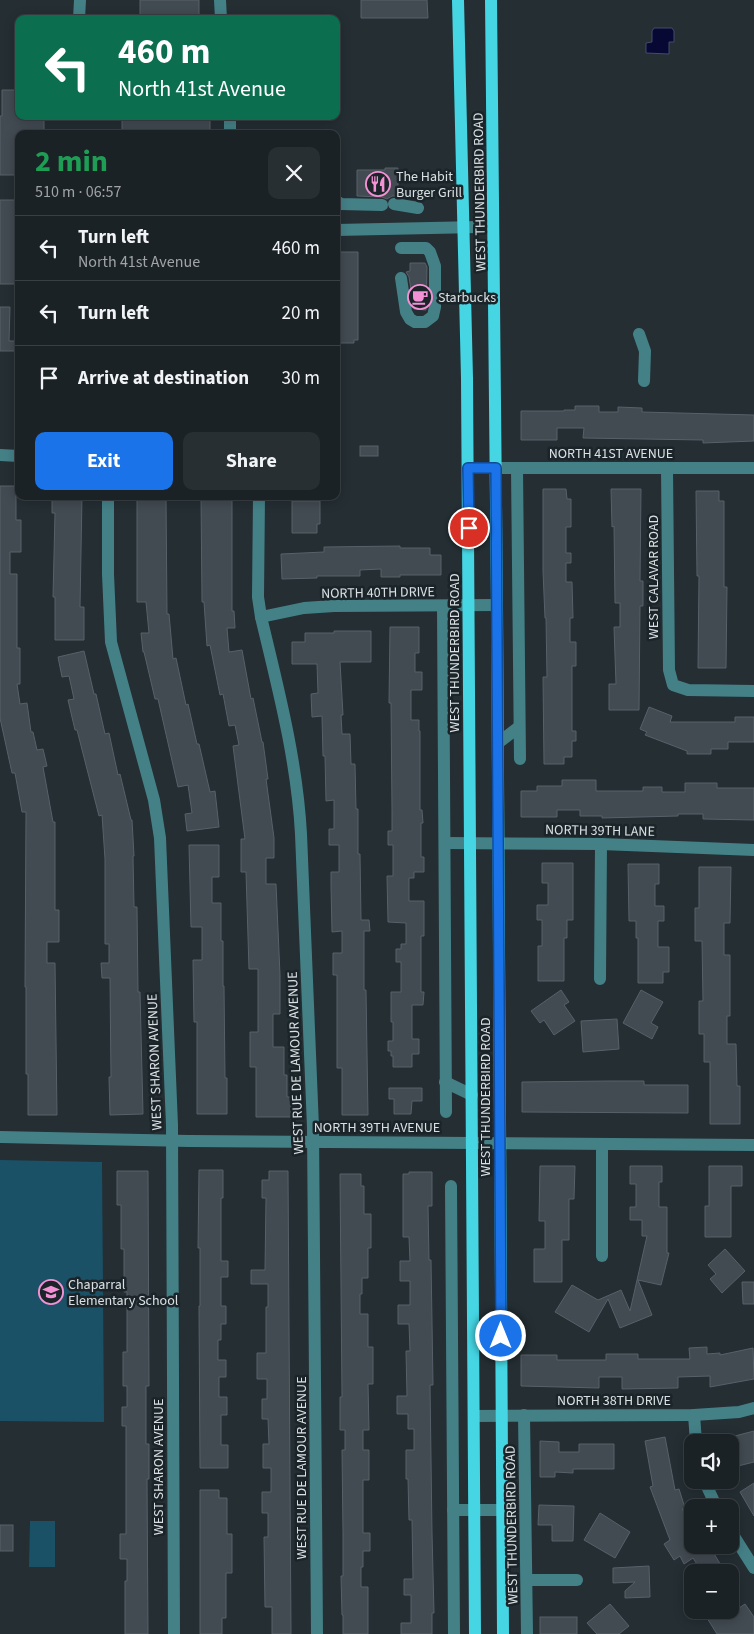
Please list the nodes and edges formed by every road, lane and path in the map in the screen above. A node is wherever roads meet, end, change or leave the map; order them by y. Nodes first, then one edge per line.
1 (80, 0) edge
2 (220, 0) edge
3 (458, 0) edge
4 (491, 0) edge
5 (79, 15) edge
6 (221, 15) edge
7 (340, 203) edge
8 (418, 208) dead end
9 (478, 226) dead end
10 (464, 227) junction
11 (340, 230) edge
12 (401, 248) dead end
13 (401, 278) dead end
14 (639, 334) dead end
15 (644, 381) dead end
16 (0, 455) edge
17 (15, 456) edge
18 (468, 468) junction
19 (496, 468) junction
20 (517, 468) junction
21 (667, 468) junction
22 (754, 468) edge
23 (108, 500) edge
24 (260, 500) edge
25 (497, 605) junction
26 (443, 606) junction
27 (469, 606) junction
28 (261, 617) junction
29 (754, 691) edge
30 (519, 727) junction
31 (498, 743) junction
32 (520, 759) dead end
33 (445, 843) junction
34 (470, 844) junction
35 (498, 844) junction
36 (601, 844) junction
37 (754, 850) edge
38 (600, 979) dead end
39 (446, 1082) junction
40 (472, 1095) junction
41 (446, 1112) dead end
42 (0, 1138) edge
43 (172, 1140) junction
44 (313, 1142) junction
45 (472, 1143) junction
46 (500, 1143) junction
47 (602, 1144) junction
48 (754, 1145) edge
49 (451, 1186) dead end
50 (472, 1198) junction
51 (452, 1210) junction
52 (602, 1256) dead end
53 (754, 1408) edge
54 (524, 1415) junction
55 (694, 1415) junction
56 (474, 1416) junction
57 (502, 1416) junction
58 (695, 1434) edge
59 (453, 1510) junction
60 (474, 1510) junction
61 (502, 1510) junction
62 (739, 1544) edge
63 (754, 1568) edge
64 (527, 1580) junction
65 (577, 1580) dead end
66 (174, 1634) edge
67 (317, 1634) edge
68 (454, 1634) edge
69 (475, 1634) edge
70 (503, 1634) edge
71 (527, 1634) edge

1 - 5 street
2 - 6 street
3 - 10 main road, WEST THUNDERBIRD ROAD
4 - 19 main road, WEST THUNDERBIRD ROAD
7 - 8 street
9 - 10 street
10 - 11 street
10 - 18 main road, WEST THUNDERBIRD ROAD
12 - 13 street
14 - 15 street
16 - 17 street
18 - 19 street, NORTH 41ST AVENUE
18 - 27 main road, WEST THUNDERBIRD ROAD
19 - 20 street, NORTH 41ST AVENUE
19 - 25 main road, WEST THUNDERBIRD ROAD
20 - 21 street, NORTH 41ST AVENUE
20 - 30 street
21 - 22 street, NORTH 41ST AVENUE
21 - 29 street, WEST CALAVAR ROAD
23 - 43 street, WEST SHARON AVENUE
24 - 28 street, WEST RUE DE LAMOUR AVENUE
25 - 27 street, NORTH 40TH DRIVE
25 - 31 main road, WEST THUNDERBIRD ROAD
26 - 27 street, NORTH 40TH DRIVE
26 - 28 street, NORTH 40TH DRIVE
26 - 33 street, WEST THUNDERBIRD ROAD
27 - 34 main road, WEST THUNDERBIRD ROAD
28 - 44 street, WEST RUE DE LAMOUR AVENUE
30 - 31 street
30 - 32 street
31 - 35 main road, WEST THUNDERBIRD ROAD
33 - 34 street, NORTH 39TH LANE
33 - 39 street, WEST THUNDERBIRD ROAD
34 - 35 street, NORTH 39TH LANE
34 - 40 main road, WEST THUNDERBIRD ROAD
35 - 36 street, NORTH 39TH LANE
35 - 46 main road, WEST THUNDERBIRD ROAD
36 - 37 street, NORTH 39TH LANE
36 - 38 street
39 - 40 street, WEST THUNDERBIRD ROAD
39 - 41 street, WEST THUNDERBIRD ROAD
40 - 45 main road, WEST THUNDERBIRD ROAD
42 - 43 street, NORTH 39TH AVENUE
43 - 44 street, NORTH 39TH AVENUE
43 - 66 street, WEST SHARON AVENUE
44 - 45 street, NORTH 39TH AVENUE
44 - 67 street, WEST RUE DE LAMOUR AVENUE
45 - 46 street, NORTH 39TH AVENUE
45 - 50 main road, WEST THUNDERBIRD ROAD
46 - 47 street, NORTH 39TH AVENUE
46 - 57 main road, WEST THUNDERBIRD ROAD
47 - 48 street, NORTH 39TH AVENUE
47 - 52 street
49 - 51 street
50 - 51 street
50 - 56 main road, WEST THUNDERBIRD ROAD
51 - 59 street
53 - 55 street, NORTH 38TH DRIVE
54 - 55 street, NORTH 38TH DRIVE
54 - 57 street, NORTH 38TH DRIVE
54 - 64 street, WEST THUNDERBIRD ROAD
55 - 58 street
56 - 57 street, NORTH 38TH DRIVE
56 - 60 main road, WEST THUNDERBIRD ROAD
57 - 61 main road, WEST THUNDERBIRD ROAD
59 - 60 street, WEST THUNDERBIRD ROAD
59 - 68 street
60 - 61 street, WEST THUNDERBIRD ROAD
60 - 69 main road, WEST THUNDERBIRD ROAD
61 - 70 main road, WEST THUNDERBIRD ROAD
62 - 63 street
64 - 65 street
64 - 71 street, WEST THUNDERBIRD ROAD

